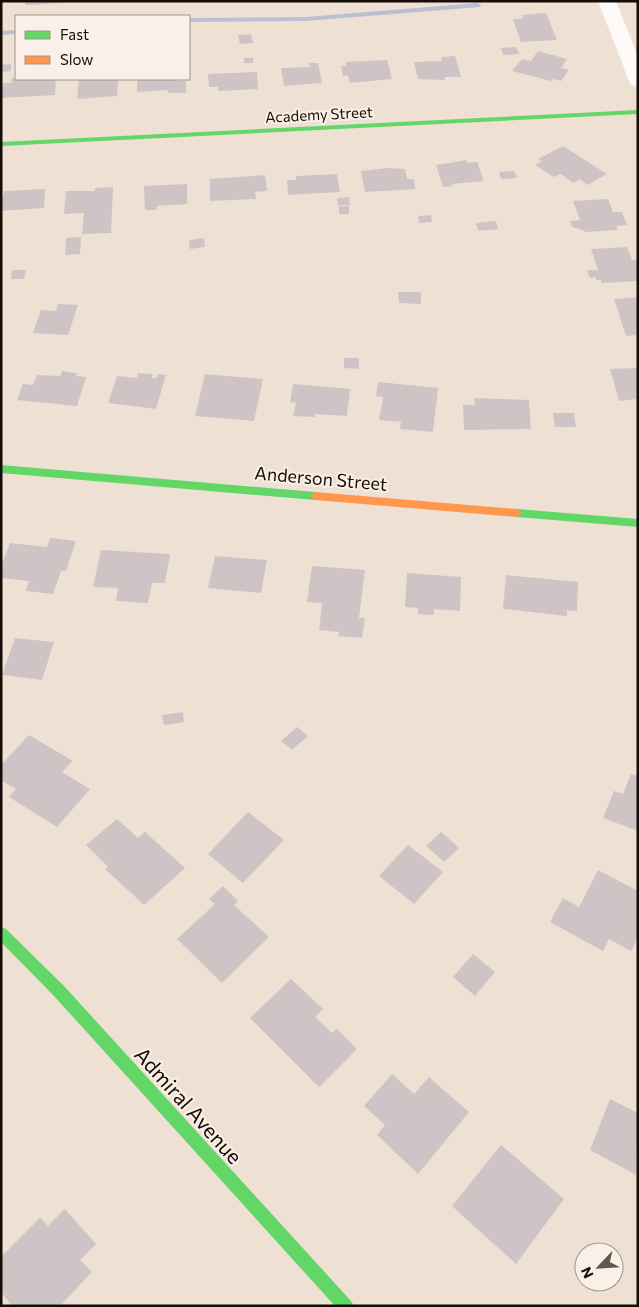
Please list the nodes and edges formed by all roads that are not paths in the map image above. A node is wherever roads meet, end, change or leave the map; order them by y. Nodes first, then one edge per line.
1 (607, 1) edge
2 (638, 81) edge
3 (638, 112) edge
4 (1, 144) edge
5 (1, 469) edge
6 (638, 523) edge
7 (1, 933) edge
8 (346, 1306) edge

1 - 2 street
3 - 4 street, Academy Street
5 - 6 street, Anderson Street
7 - 8 street, Admiral Avenue

